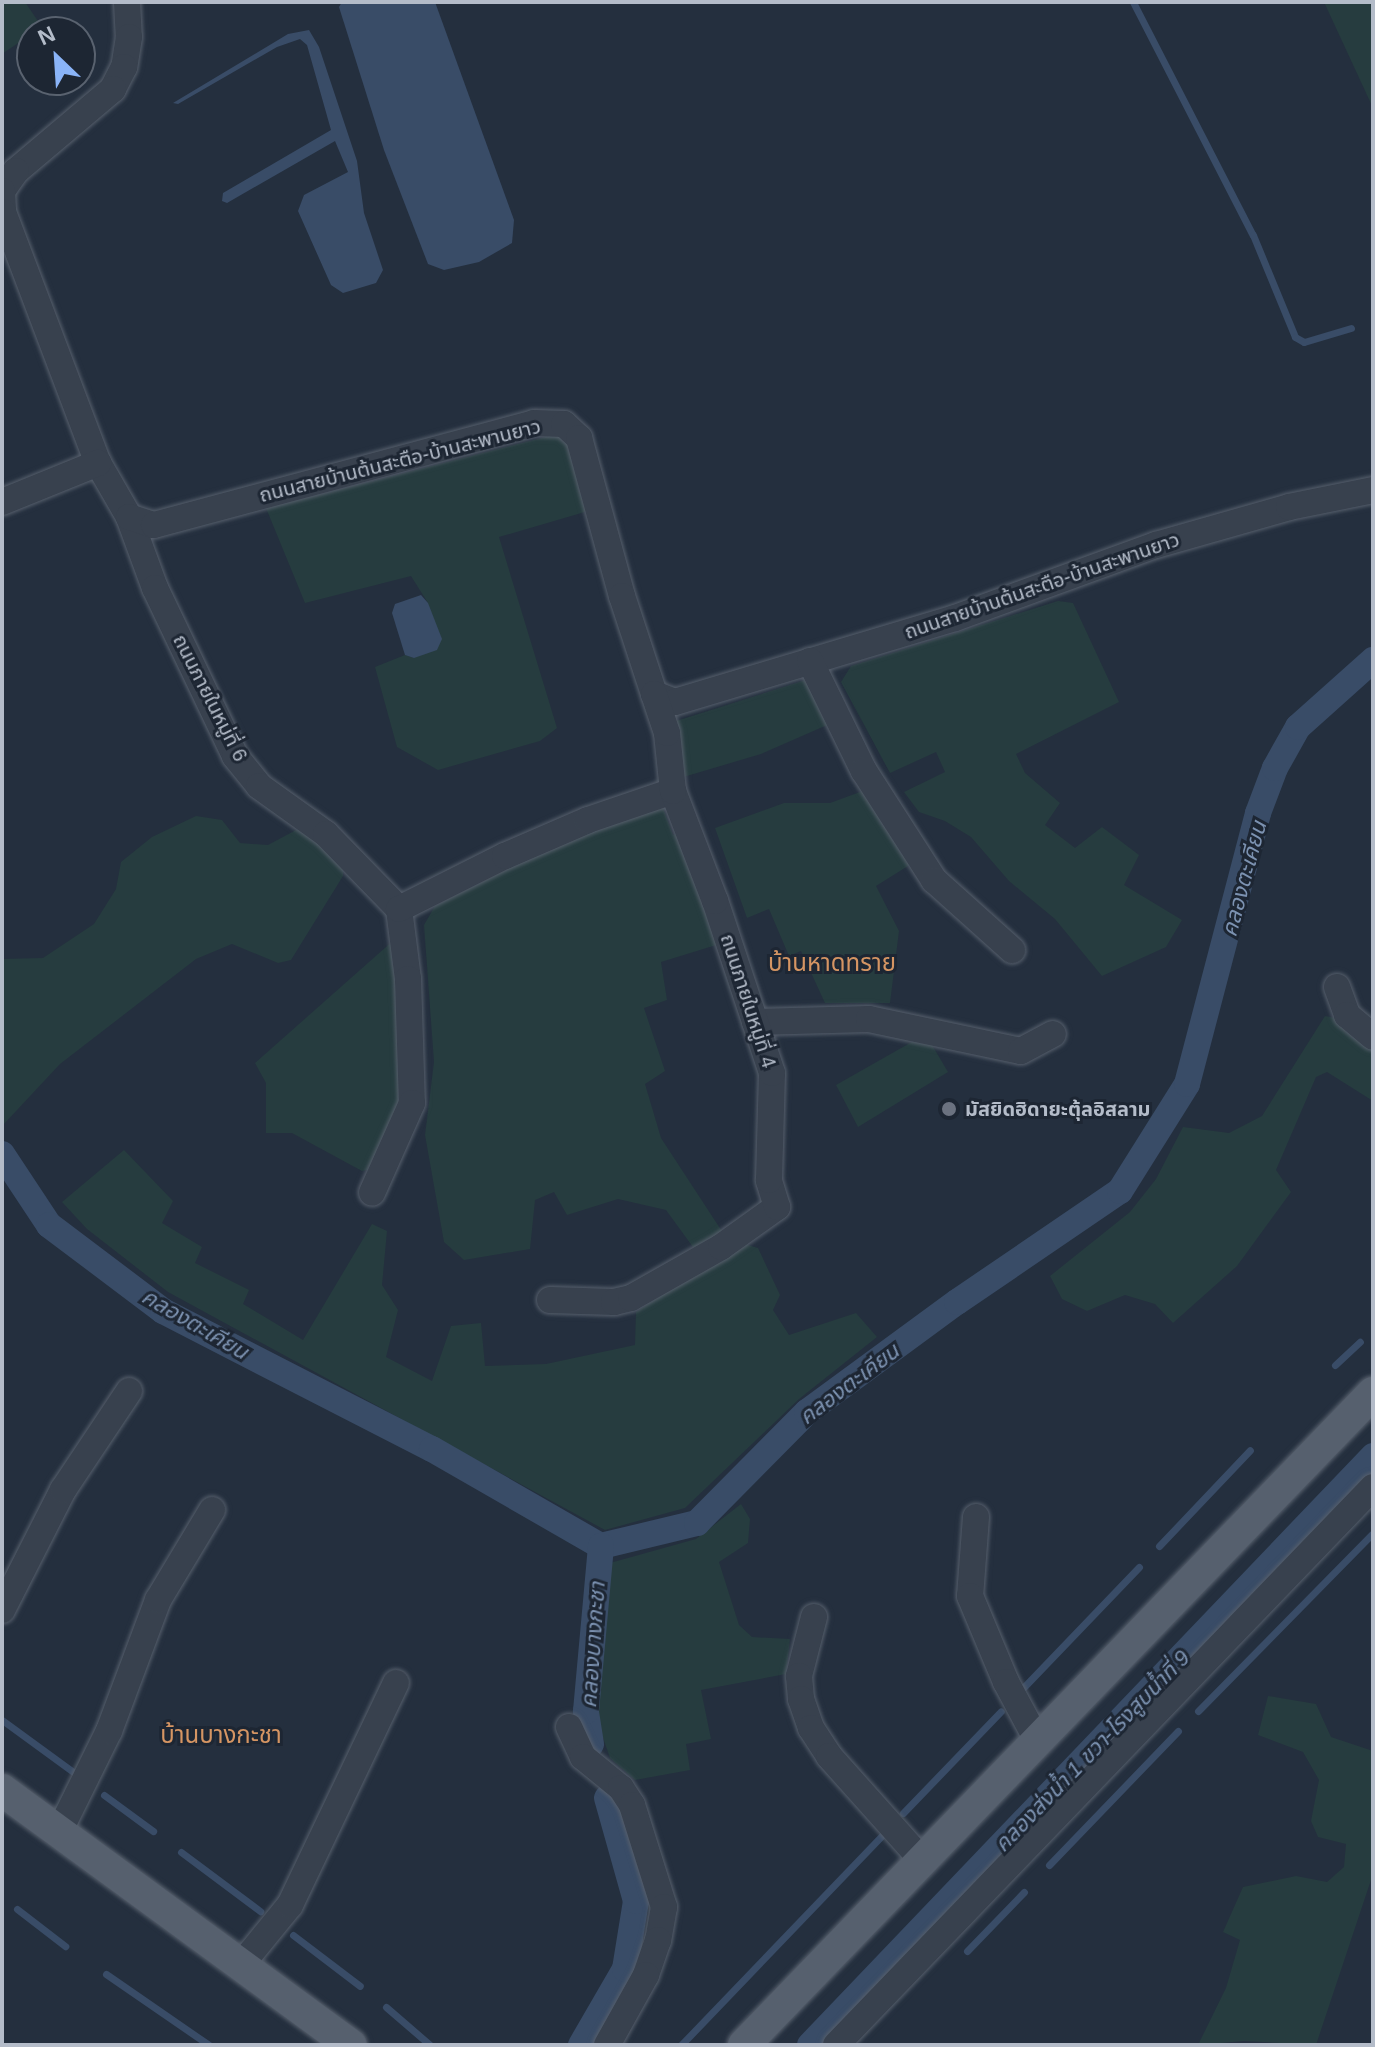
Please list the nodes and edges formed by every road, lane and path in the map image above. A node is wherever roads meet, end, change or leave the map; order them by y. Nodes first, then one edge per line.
1 (127, 2) edge
2 (98, 463) junction
3 (1373, 490) edge
4 (2, 502) edge
5 (129, 517) junction
6 (810, 661) junction
7 (654, 694) junction
8 (673, 791) junction
9 (399, 909) junction
10 (1012, 950) dead end
11 (1337, 987) dead end
12 (755, 1022) junction
13 (1053, 1034) dead end
14 (1373, 1037) edge
15 (372, 1193) dead end
16 (550, 1300) dead end
17 (129, 1391) dead end
18 (1373, 1393) edge
19 (1373, 1487) edge
20 (212, 1510) dead end
21 (976, 1517) dead end
22 (2, 1610) edge
23 (814, 1617) dead end
24 (396, 1683) dead end
25 (569, 1727) dead end
26 (1037, 1740) junction
27 (2, 1790) edge
28 (59, 1832) junction
29 (922, 1860) junction
30 (241, 1965) junction
31 (351, 2045) edge
32 (607, 2045) edge
33 (744, 2045) edge
34 (836, 2045) edge

1 - 2 street
2 - 4 street
2 - 5 street
3 - 6 street, ถนนสายบ้านต้นสะตือ-บ้านสะพานยาว
5 - 7 street, ถนนสายบ้านต้นสะตือ-บ้านสะพานยาว
5 - 9 street, ถนนภายในหมู่ที่ 6
6 - 7 street, ถนนสายบ้านต้นสะตือ-บ้านสะพานยาว
6 - 10 street
7 - 8 street, ถนนภายในหมู่ที่ 4
8 - 9 street
8 - 12 street, ถนนภายในหมู่ที่ 4
9 - 15 street
11 - 14 street
12 - 13 street
12 - 16 street, ถนนภายในหมู่ที่ 4
17 - 22 street
18 - 26 main road
19 - 34 street
20 - 28 street
21 - 26 street
23 - 29 street
24 - 30 street
25 - 32 street
26 - 29 main road
27 - 28 main road
28 - 30 main road
29 - 33 main road
30 - 31 main road

